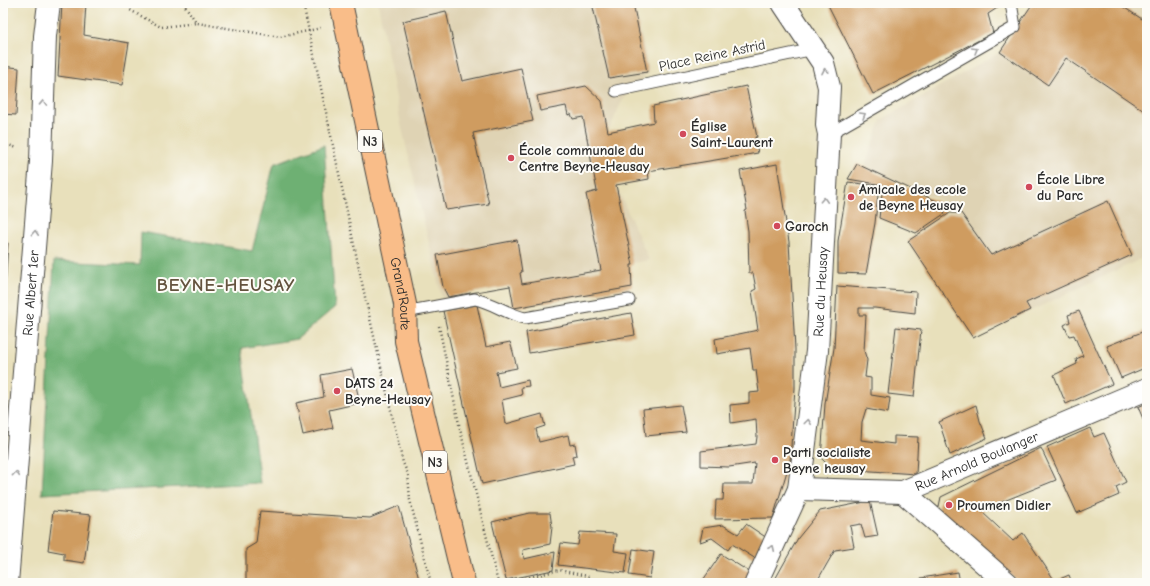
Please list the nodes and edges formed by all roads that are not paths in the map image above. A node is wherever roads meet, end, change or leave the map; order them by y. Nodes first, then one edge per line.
1 (49, 3) edge
2 (783, 3) edge
3 (1012, 3) edge
4 (343, 13) edge
5 (814, 49) junction
6 (616, 90) dead end
7 (829, 134) junction
8 (629, 300) dead end
9 (405, 312) junction
10 (1147, 389) edge
11 (799, 489) junction
12 (903, 492) junction
13 (7, 583) edge
14 (464, 583) edge
15 (756, 583) edge
16 (1007, 583) edge

13 -> 1 street, Rue Albert 1er
2 - 5 street, Rue du Heusay
7 -> 3 lane
4 - 9 main road, Grand'Route / N3
5 - 6 lane, Place Reine Astrid
7 -> 5 street, Rue du Heusay
11 -> 7 street, Rue du Heusay
8 - 9 lane
9 - 14 main road, Grand'Route / N3
10 - 12 street, Rue Arnold Boulanger
11 - 12 street, Rue Arnold Boulanger
15 -> 11 street, Rue du Heusay
12 - 16 street

